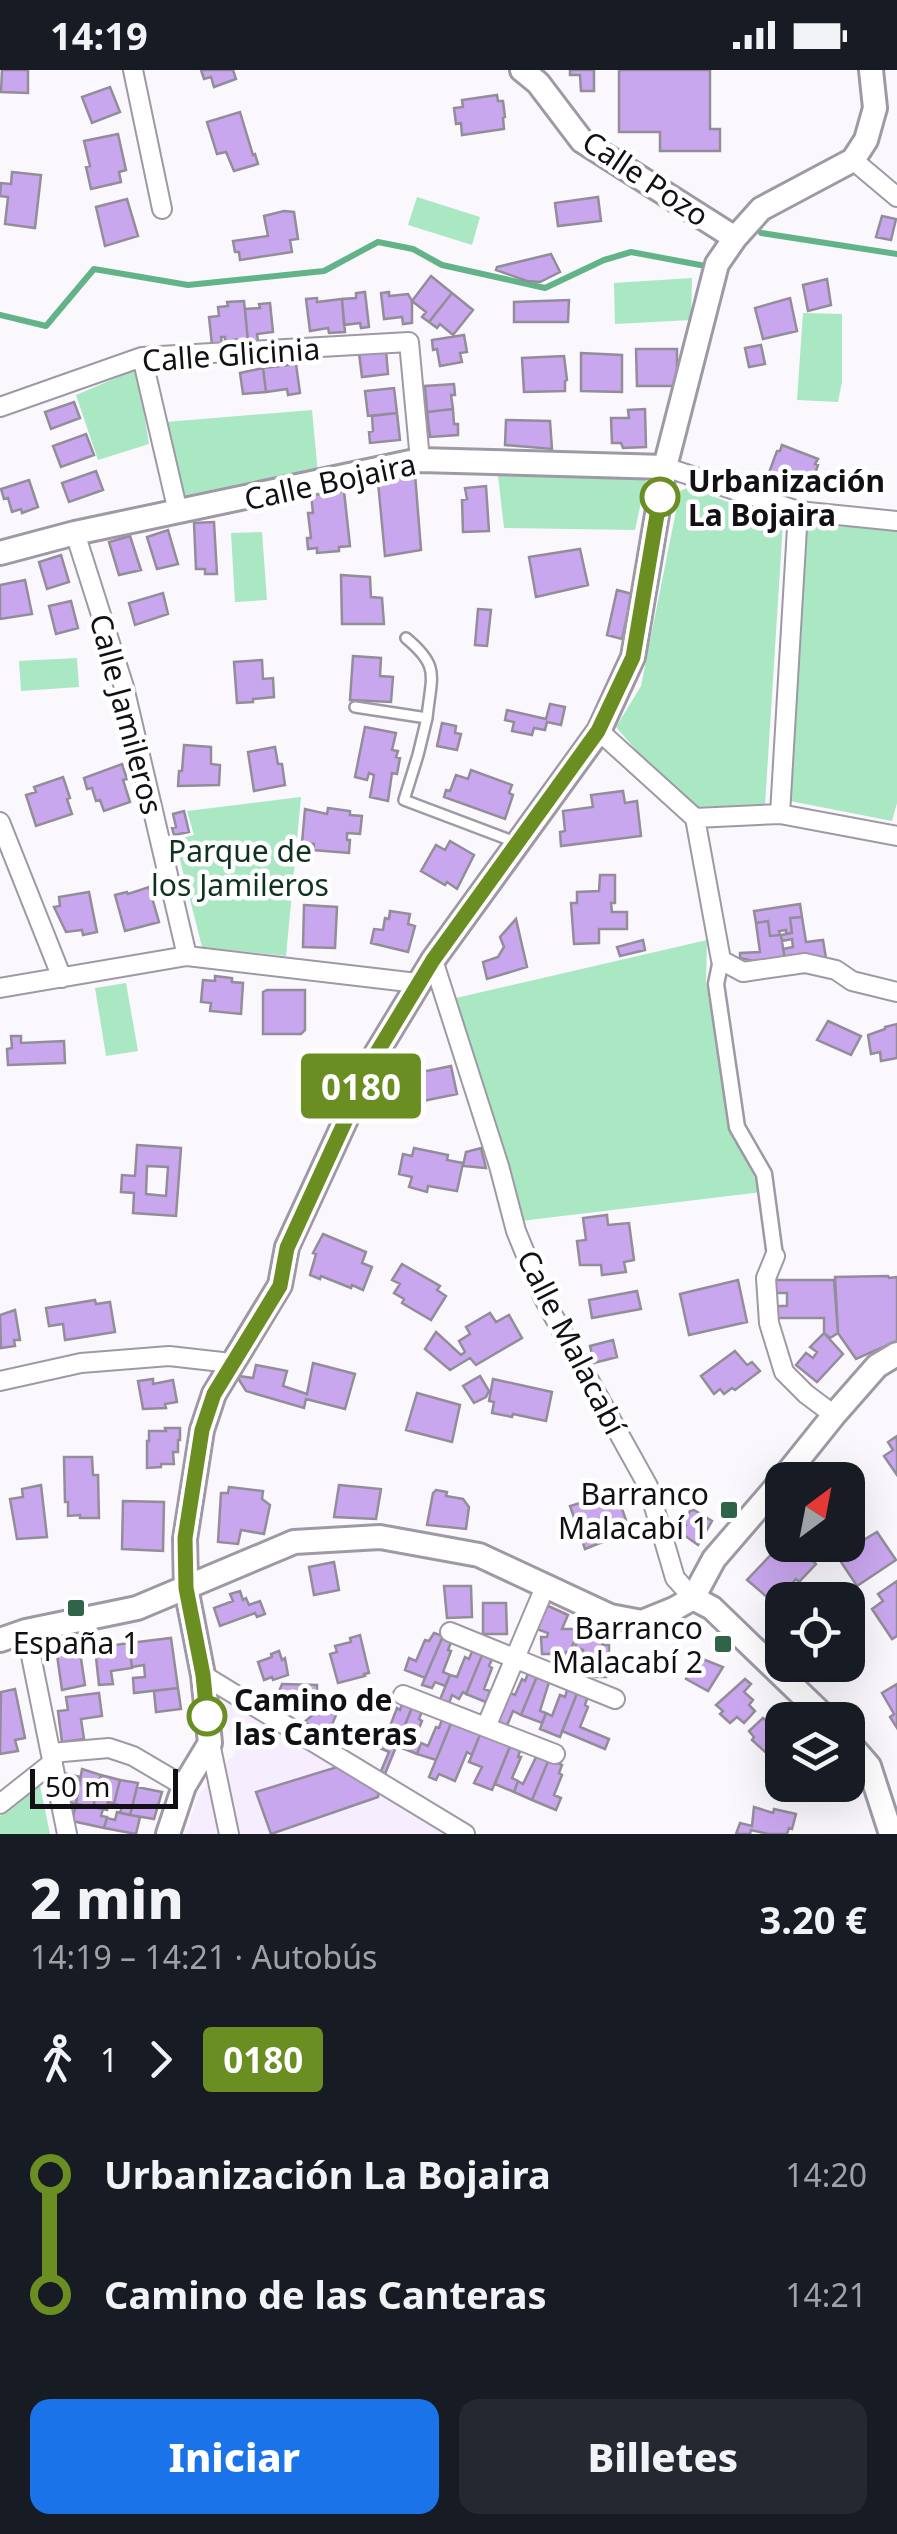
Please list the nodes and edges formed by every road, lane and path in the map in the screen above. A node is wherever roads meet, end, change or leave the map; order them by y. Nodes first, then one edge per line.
1 (133, 70) edge
2 (522, 70) edge
3 (871, 70) edge
4 (852, 160) junction
5 (897, 196) edge
6 (162, 209) dead end
7 (735, 238) junction
8 (142, 357) junction
9 (0, 407) edge
10 (420, 460) junction
11 (665, 467) junction
12 (178, 512) junction
13 (798, 512) junction
14 (897, 521) edge
15 (75, 532) junction
16 (0, 553) edge
17 (406, 638) dead end
18 (355, 707) dead end
19 (427, 718) junction
20 (598, 731) junction
21 (780, 814) junction
22 (695, 818) junction
23 (0, 822) edge
24 (897, 834) edge
25 (518, 843) junction
26 (187, 956) junction
27 (433, 960) junction
28 (721, 960) junction
29 (62, 978) junction
30 (417, 983) junction
31 (0, 988) edge
32 (897, 992) edge
33 (775, 1256) joint
34 (897, 1354) edge
35 (231, 1363) junction
36 (0, 1381) edge
37 (834, 1415) junction
38 (186, 1588) junction
39 (546, 1588) junction
40 (693, 1598) junction
41 (26, 1631) junction
42 (450, 1632) dead end
43 (0, 1640) edge
44 (515, 1659) junction
45 (203, 1675) junction
46 (403, 1695) dead end
47 (615, 1699) dead end
48 (809, 1702) edge
49 (486, 1728) junction
50 (210, 1743) junction
51 (555, 1754) dead end
52 (52, 1758) junction
53 (865, 1761) edge
54 (184, 1786) junction
55 (0, 1804) edge
56 (67, 1834) edge
57 (168, 1834) edge
58 (229, 1834) edge
59 (465, 1834) edge
60 (891, 1834) edge

1 - 6 street
2 - 7 street, Calle Pozo
3 - 4 street
4 - 5 street
4 - 7 street
7 - 11 street
8 - 9 street, Calle Glicinia
8 - 10 street, Calle Glicinia
8 - 12 street
10 - 11 street, Calle Bojaira
10 - 12 street, Calle Bojaira
11 - 13 street
11 - 20 street
12 - 15 street, Calle Bojaira
13 - 14 street
13 - 21 street
15 - 16 street, Calle Bojaira
15 - 26 street, Calle Jamileros
17 - 19 lane
18 - 19 lane
19 - 25 lane
20 - 22 street
20 - 25 street
21 - 22 street
21 - 24 street
22 - 28 street
23 - 29 street
25 - 27 street
26 - 29 street
26 - 30 street
27 - 30 street
27 - 40 street, Calle Malacabí
28 - 32 street
28 - 33 street
29 - 31 street
30 - 35 street
33 - 37 street
34 - 37 street
35 - 36 street
35 - 38 street
37 - 40 street
38 - 39 street
38 - 41 street
38 - 45 street
39 - 40 street
39 - 44 street
40 - 48 street, Calle Malacabí
41 - 43 street
41 - 52 street
42 - 44 street
44 - 47 street
44 - 49 street
45 - 50 street
45 - 59 street
46 - 49 street
49 - 51 street
50 - 54 street
50 - 58 street
52 - 54 street
52 - 55 street
52 - 56 street
53 - 60 street
54 - 57 street

